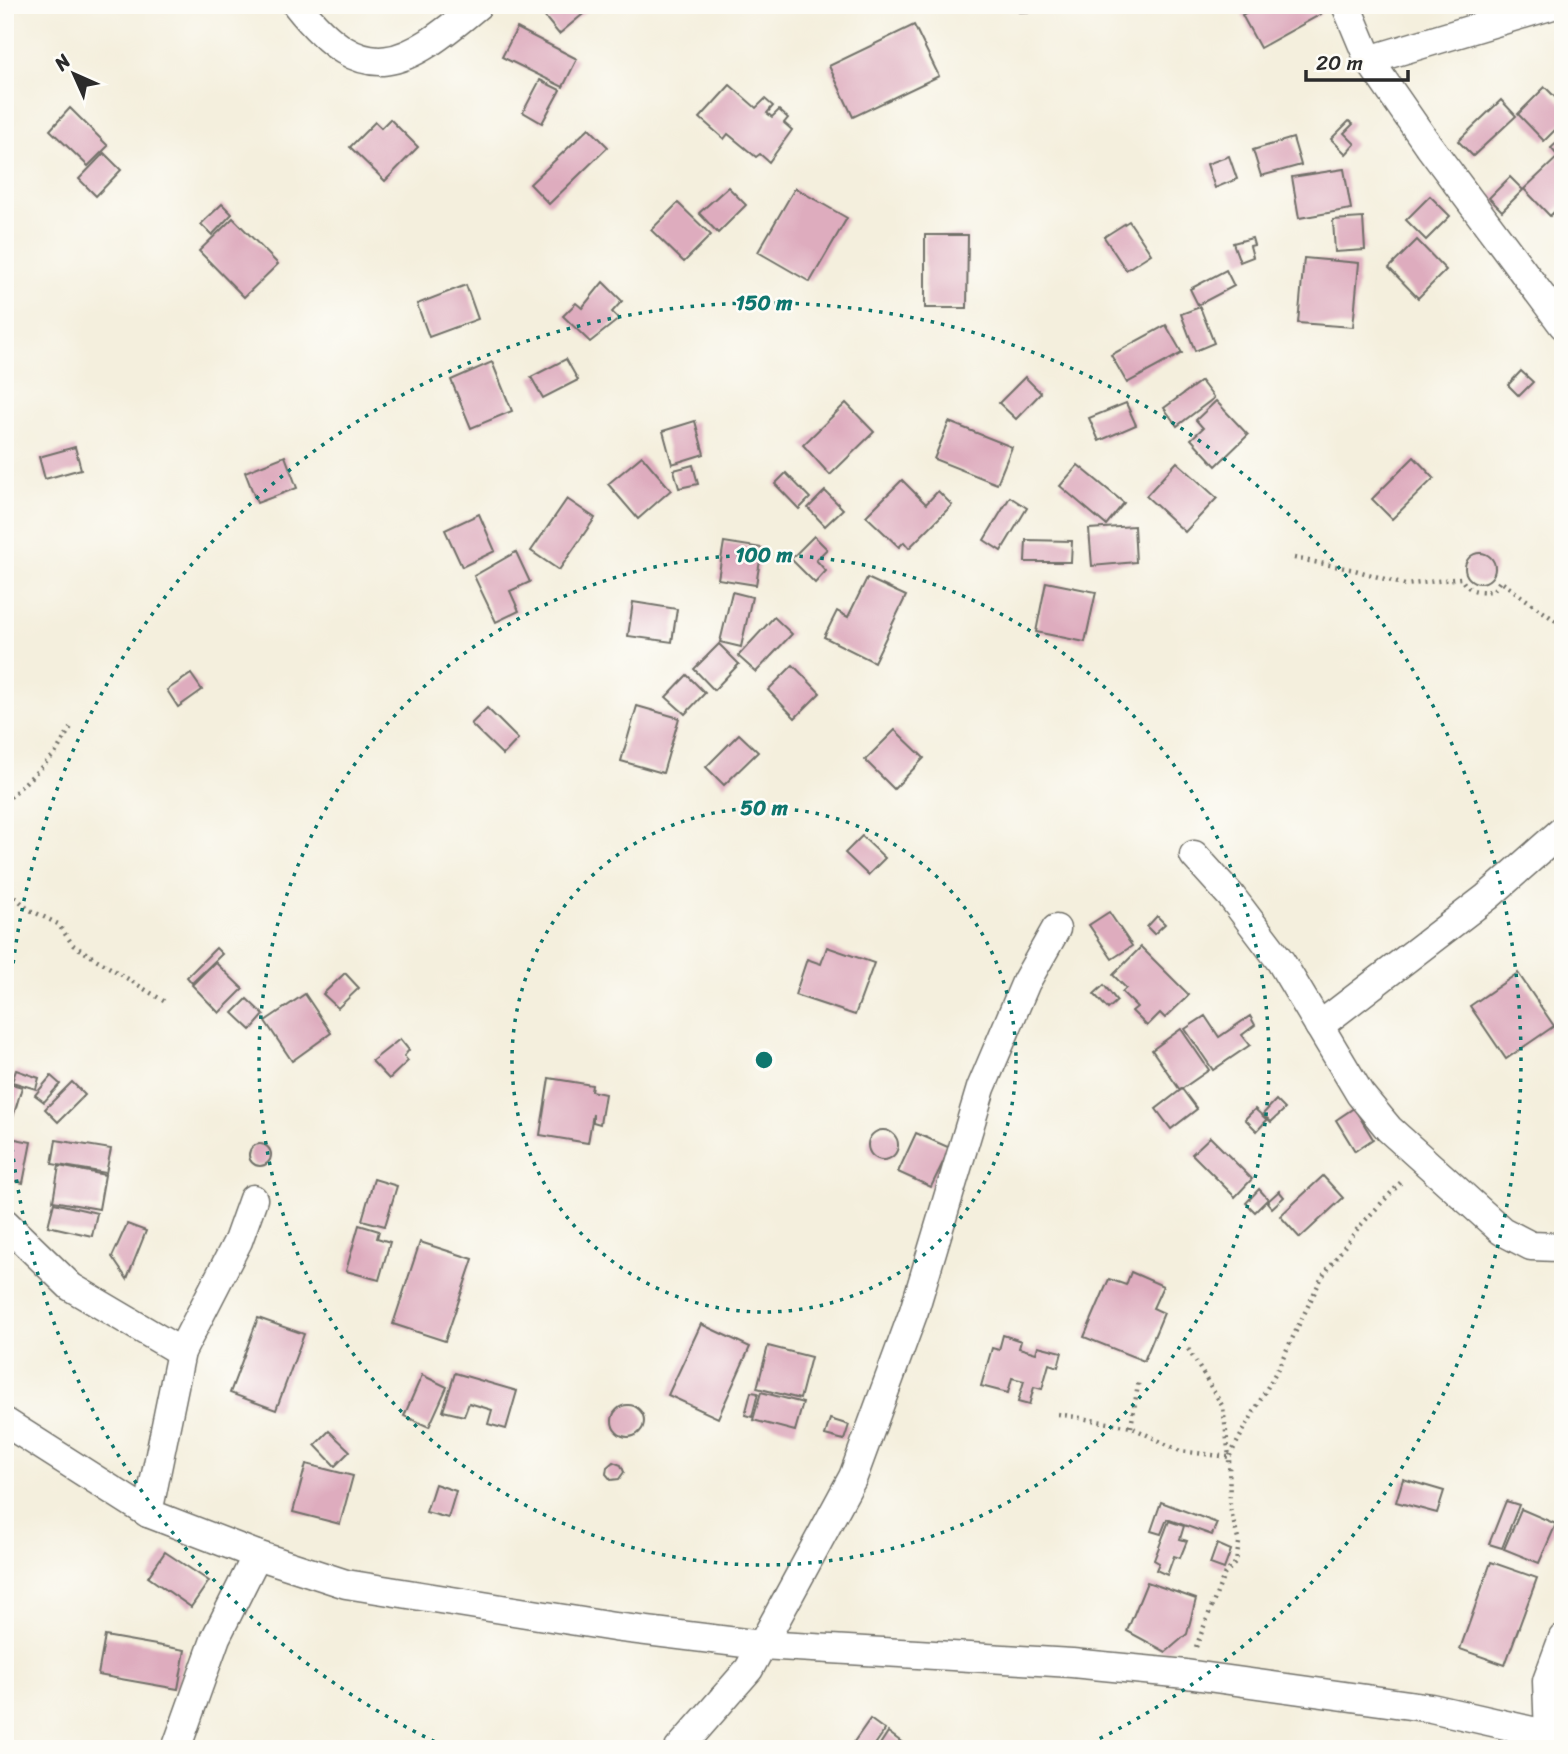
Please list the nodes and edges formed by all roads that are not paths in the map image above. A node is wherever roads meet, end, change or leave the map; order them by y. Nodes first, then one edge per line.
1 (297, 5) edge
2 (478, 5) edge
3 (1346, 5) edge
4 (1553, 5) edge
5 (1369, 60) junction
6 (1563, 325) edge
7 (1563, 830) edge
8 (1194, 855) dead end
9 (1056, 929) dead end
10 (1319, 1027) junction
11 (253, 1199) dead end
12 (5, 1223) edge
13 (1563, 1251) edge
14 (181, 1352) junction
15 (5, 1422) edge
16 (148, 1513) junction
17 (257, 1555) junction
18 (1563, 1638) edge
19 (761, 1645) junction
20 (1556, 1737) edge
21 (176, 1749) edge
22 (679, 1749) edge

1 - 2 street
3 - 5 street
4 - 5 street
5 - 6 street
7 - 10 street
8 - 10 street
9 - 19 street
10 - 13 street
11 - 14 street
12 - 14 street
14 - 16 street
15 - 16 street
16 - 17 street
17 - 19 street
17 - 21 street
18 - 20 street
19 - 20 street
19 - 22 street

